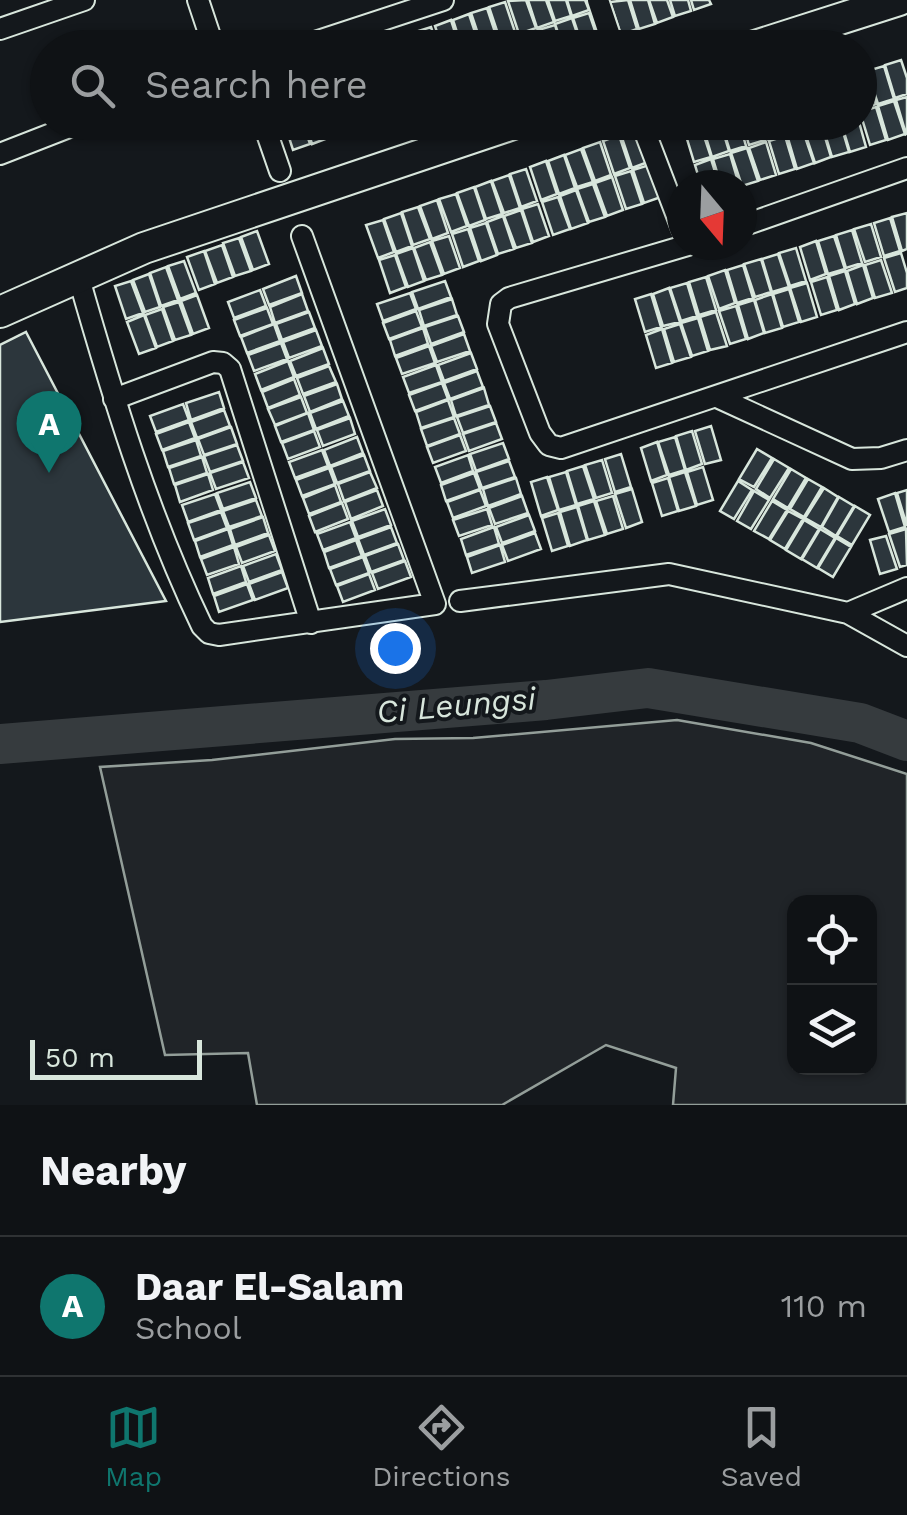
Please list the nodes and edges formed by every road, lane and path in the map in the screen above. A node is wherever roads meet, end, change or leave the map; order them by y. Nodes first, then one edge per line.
1 (84, 0) edge
2 (198, 0) edge
3 (443, 0) edge
4 (598, 0) edge
5 (897, 0) edge
6 (907, 6) edge
7 (391, 9) edge
8 (0, 29) edge
9 (208, 30) edge
10 (340, 30) edge
11 (608, 30) edge
12 (805, 30) edge
13 (36, 140) edge
14 (269, 140) edge
15 (465, 140) edge
16 (648, 140) edge
17 (0, 154) edge
18 (907, 168) edge
19 (280, 171) dead end
20 (667, 189) edge
21 (757, 221) edge
22 (302, 236) dead end
23 (667, 251) edge
24 (78, 275) junction
25 (0, 312) edge
26 (907, 332) edge
27 (717, 397) junction
28 (114, 398) junction
29 (907, 450) edge
30 (907, 588) edge
31 (460, 601) dead end
32 (848, 612) junction
33 (312, 623) junction
34 (907, 646) edge

1 - 8 street
2 - 9 street
3 - 7 street
4 - 11 street
5 - 6 street
5 - 12 street
7 - 10 street
13 - 17 street
14 - 19 street
15 - 24 street
16 - 20 street
18 - 21 street
22 - 33 street
23 - 27 street
24 - 25 street
24 - 28 street
26 - 27 street
27 - 29 street
28 - 33 street
28 - 33 street
30 - 32 street
31 - 32 street
32 - 34 street

